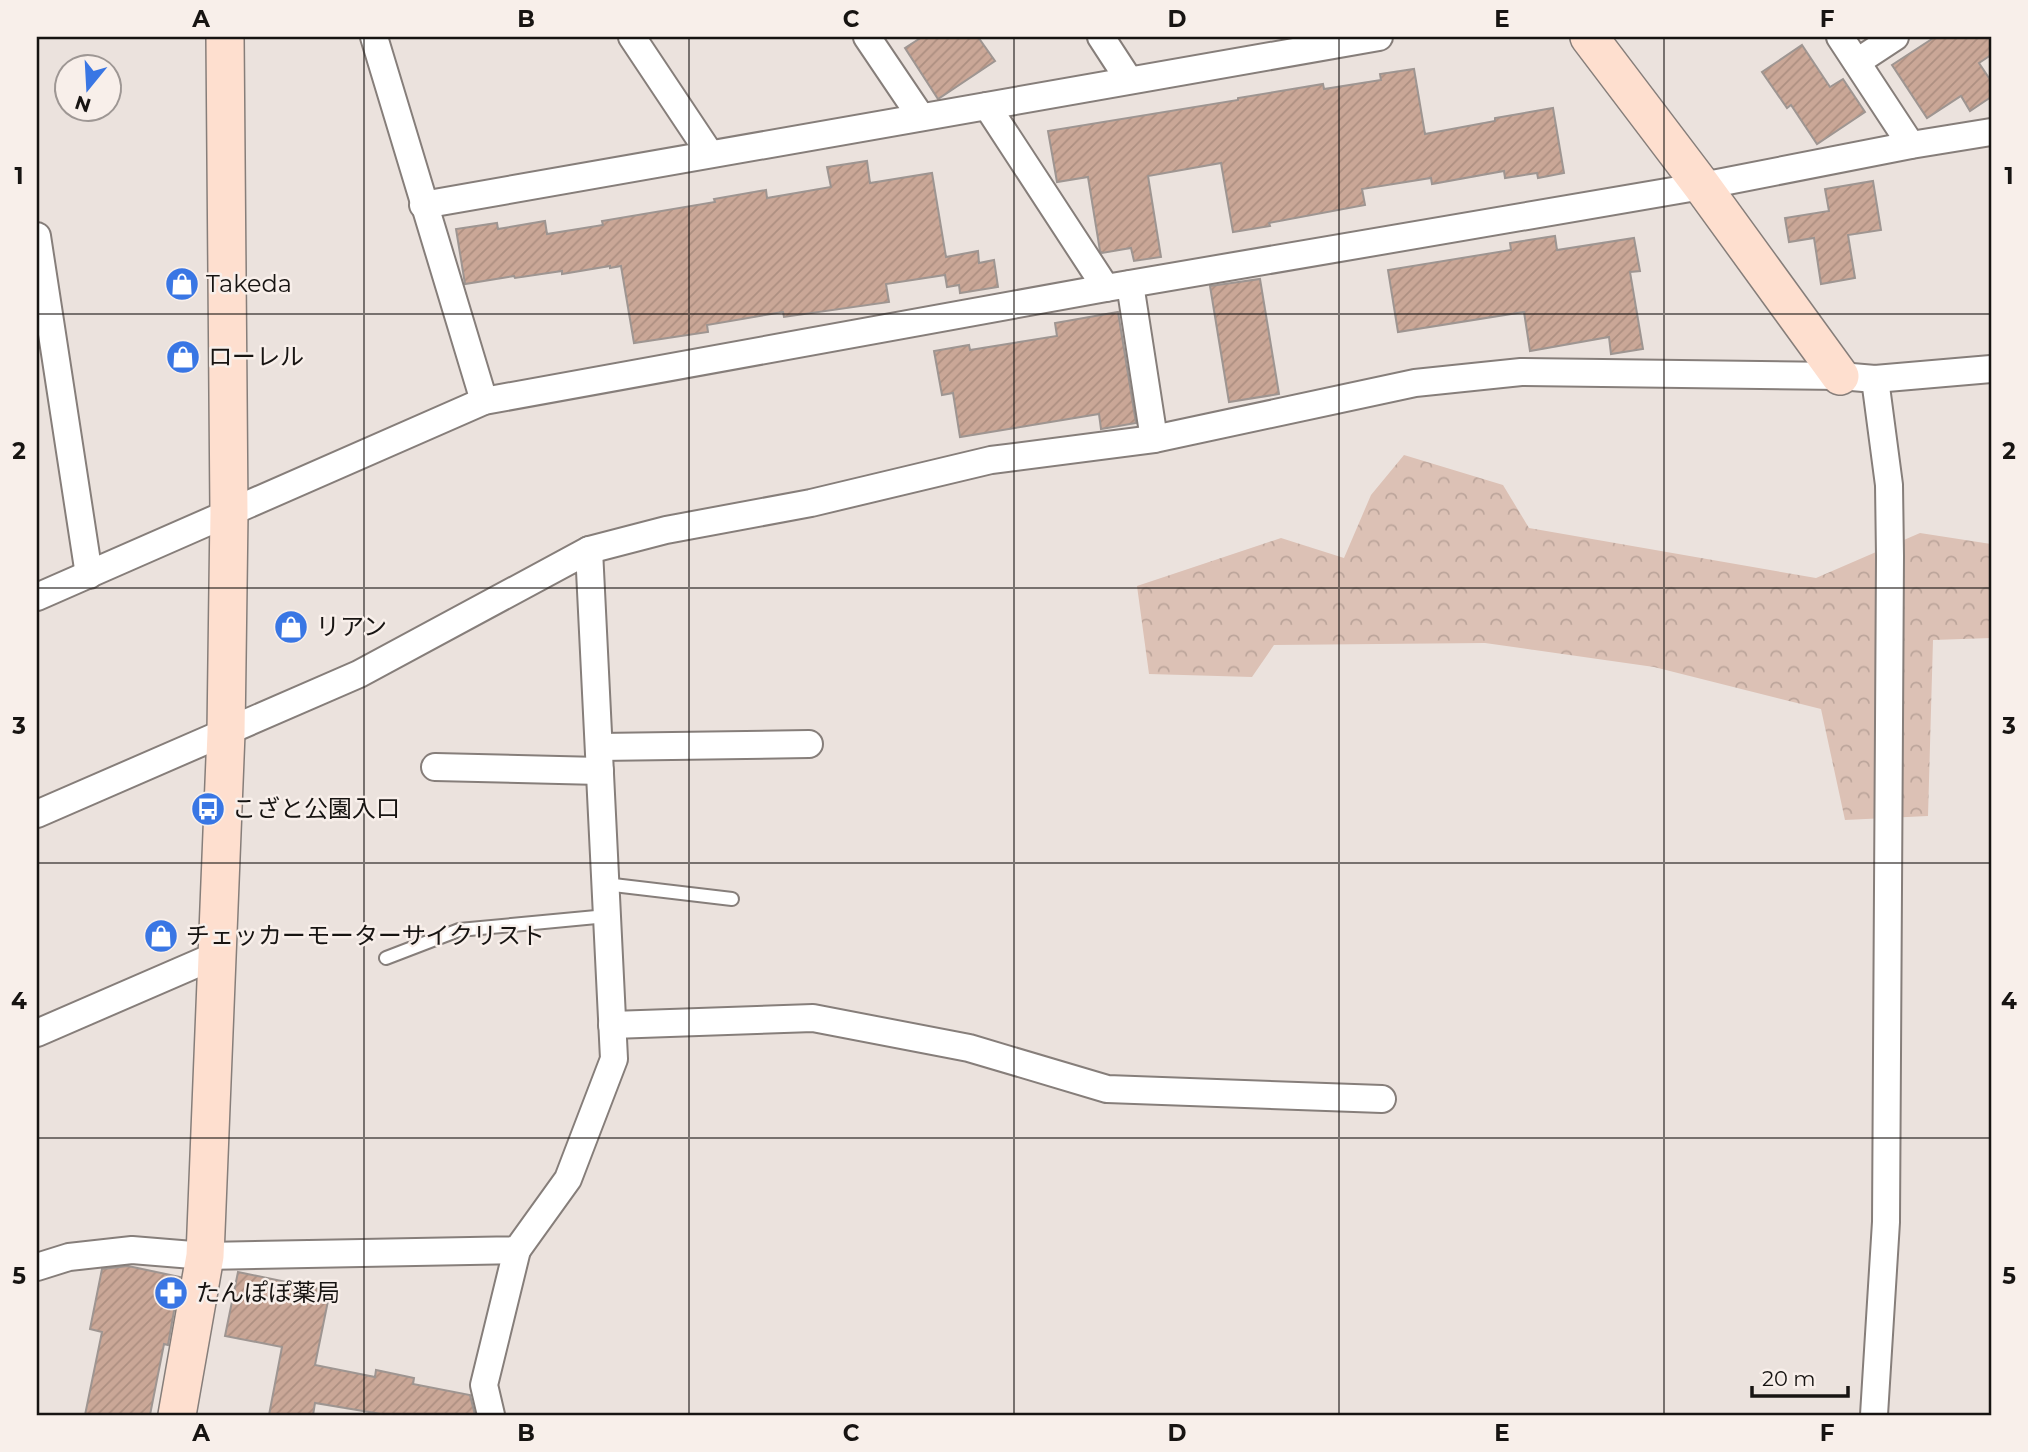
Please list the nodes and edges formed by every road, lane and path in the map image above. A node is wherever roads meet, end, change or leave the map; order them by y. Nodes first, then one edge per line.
1 (225, 37) edge
2 (373, 37) edge
3 (632, 37) edge
4 (867, 37) edge
5 (1101, 37) edge
6 (1379, 37) edge
7 (1589, 37) edge
8 (1840, 37) edge
9 (1895, 37) edge
10 (1339, 40) edge
11 (1857, 62) junction
12 (1129, 80) junction
13 (987, 106) junction
14 (921, 117) junction
15 (1991, 132) edge
16 (1911, 145) junction
17 (709, 154) junction
18 (1702, 186) junction
19 (423, 205) junction
20 (37, 236) edge
21 (1118, 286) junction
22 (1991, 369) edge
23 (1858, 377) junction
24 (484, 401) junction
25 (1154, 439) junction
26 (229, 513) junction
27 (589, 550) junction
28 (89, 575) junction
29 (37, 597) edge
30 (226, 733) junction
31 (809, 744) dead end
32 (599, 759) junction
33 (435, 767) dead end
34 (37, 814) edge
35 (605, 884) junction
36 (732, 899) dead end
37 (607, 916) junction
38 (217, 955) junction
39 (386, 958) dead end
40 (612, 1026) junction
41 (37, 1033) edge
42 (1382, 1099) dead end
43 (517, 1250) junction
44 (205, 1256) junction
45 (37, 1267) edge
46 (177, 1415) edge
47 (491, 1415) edge
48 (1874, 1415) edge

1 - 26 street
2 - 19 street
3 - 17 street
4 - 14 street
5 - 12 street
6 - 10 street
7 - 18 street
8 - 11 street
9 - 11 street
10 - 12 street
11 - 16 street
12 - 13 street
13 - 14 street
13 - 21 street
14 - 17 street
15 - 16 street
16 - 18 street
17 - 19 street
18 - 21 street
18 - 23 street
19 - 24 street
20 - 28 street
21 - 24 street
21 - 25 street
22 - 23 street
23 - 25 street
23 - 48 street
24 - 26 street
25 - 27 street
26 - 28 street
26 - 30 street
27 - 30 street
27 - 32 street
28 - 29 street
30 - 34 street
30 - 38 street
31 - 32 street
32 - 33 street
32 - 35 street
35 - 36 lane
35 - 37 street
37 - 39 lane
37 - 40 street
38 - 41 street
38 - 44 street
40 - 42 street
40 - 43 street
43 - 44 street
43 - 47 street
44 - 45 street
44 - 46 street

